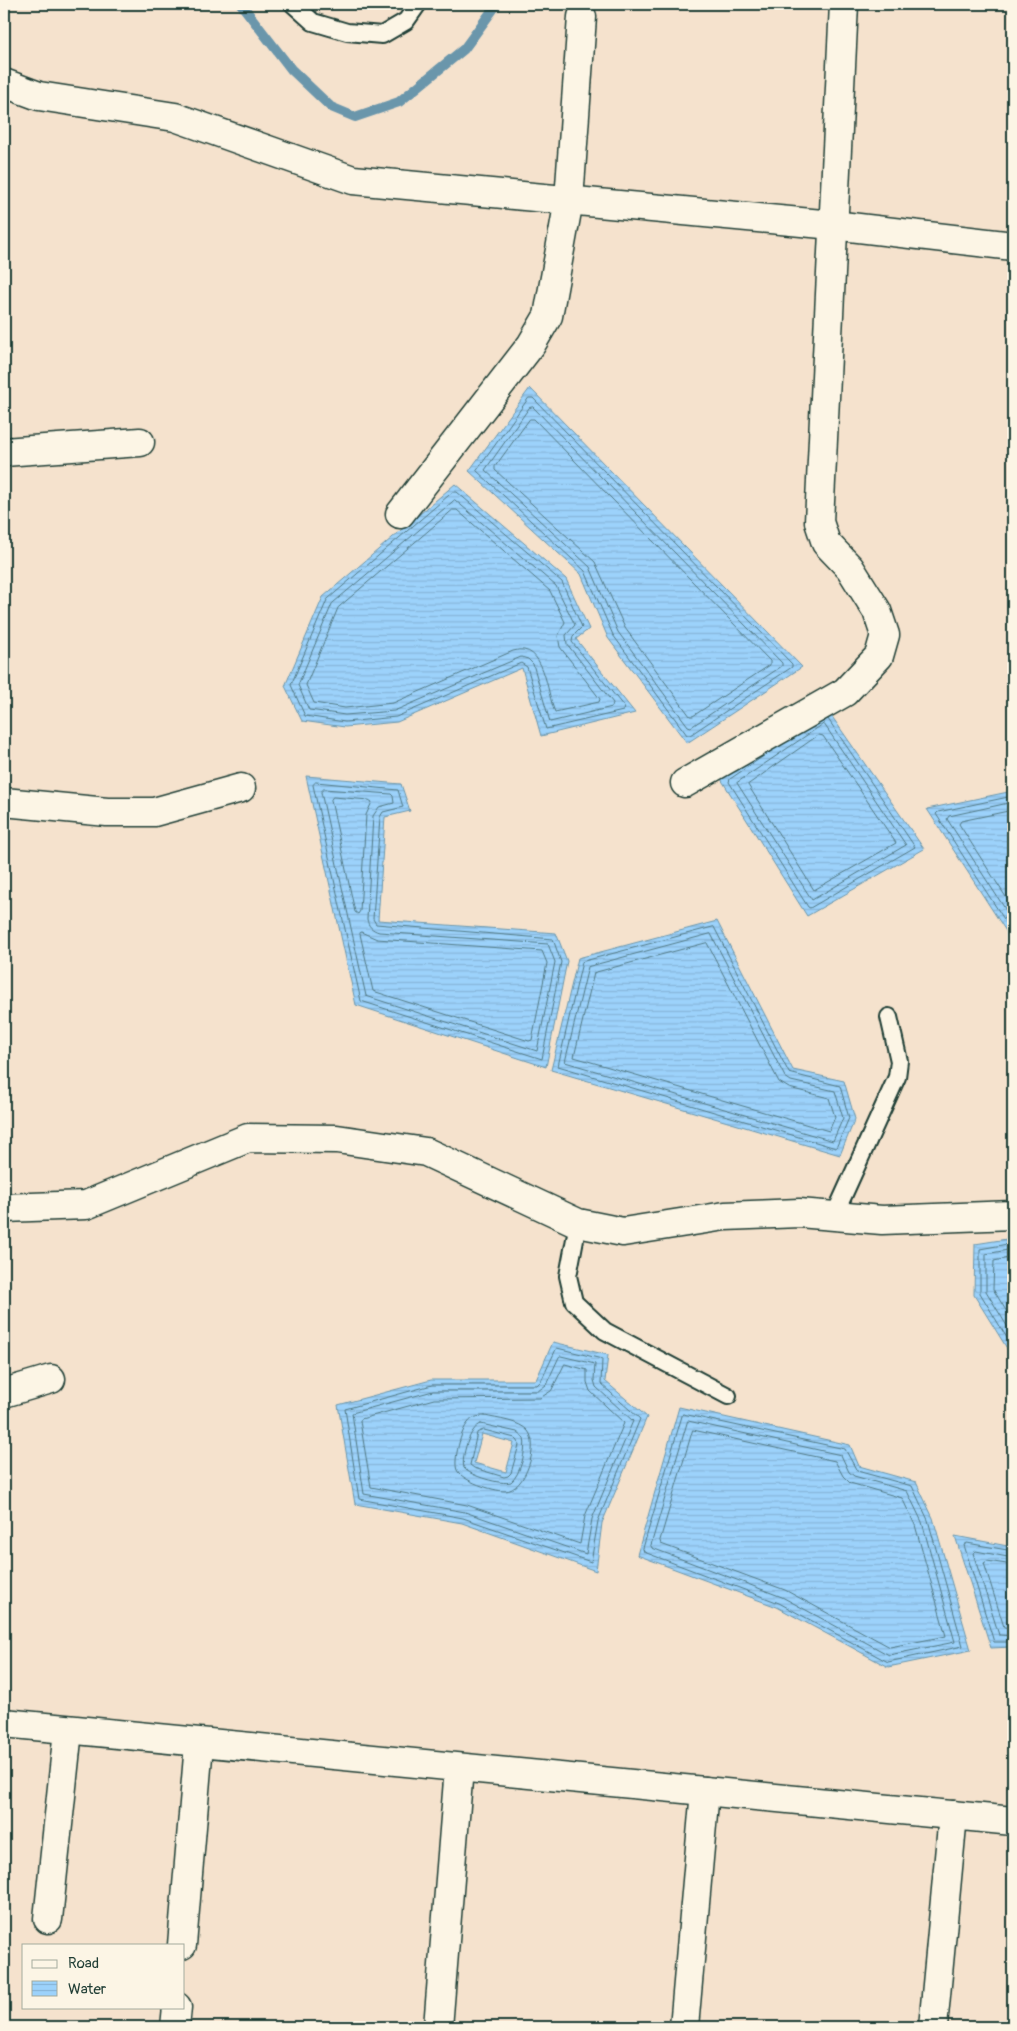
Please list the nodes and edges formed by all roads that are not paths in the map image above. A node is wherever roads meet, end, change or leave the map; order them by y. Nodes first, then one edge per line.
1 (293, 4) edge
2 (418, 4) edge
3 (844, 4) edge
4 (582, 17) dead end
5 (4, 83) edge
6 (569, 200) junction
7 (834, 225) junction
8 (1013, 246) edge
9 (140, 442) dead end
10 (4, 452) edge
11 (400, 514) dead end
12 (685, 783) dead end
13 (241, 788) dead end
14 (4, 802) edge
15 (889, 1017) dead end
16 (4, 1208) edge
17 (1013, 1214) edge
18 (834, 1216) junction
19 (578, 1223) junction
20 (50, 1379) dead end
21 (4, 1394) edge
22 (728, 1396) dead end
23 (4, 1724) edge
24 (68, 1730) junction
25 (199, 1744) junction
26 (459, 1768) junction
27 (705, 1791) junction
28 (953, 1815) junction
29 (1013, 1821) edge
30 (48, 1919) dead end
31 (182, 1944) edge
32 (177, 2008) edge
33 (175, 2027) edge
34 (438, 2027) edge
35 (684, 2027) edge
36 (933, 2027) edge

1 - 2 lane
3 - 7 street
4 - 6 street
5 - 6 street
6 - 7 street
6 - 11 street
7 - 8 street
7 - 12 street
9 - 10 street
13 - 14 street
15 - 18 lane
16 - 19 street
17 - 18 street
18 - 19 street
19 - 22 lane
20 - 21 street
23 - 24 street
24 - 25 street
24 - 30 street
25 - 26 street
25 - 31 street
26 - 27 street
26 - 34 street
27 - 28 street
27 - 35 street
28 - 29 street
28 - 36 street
32 - 33 street

